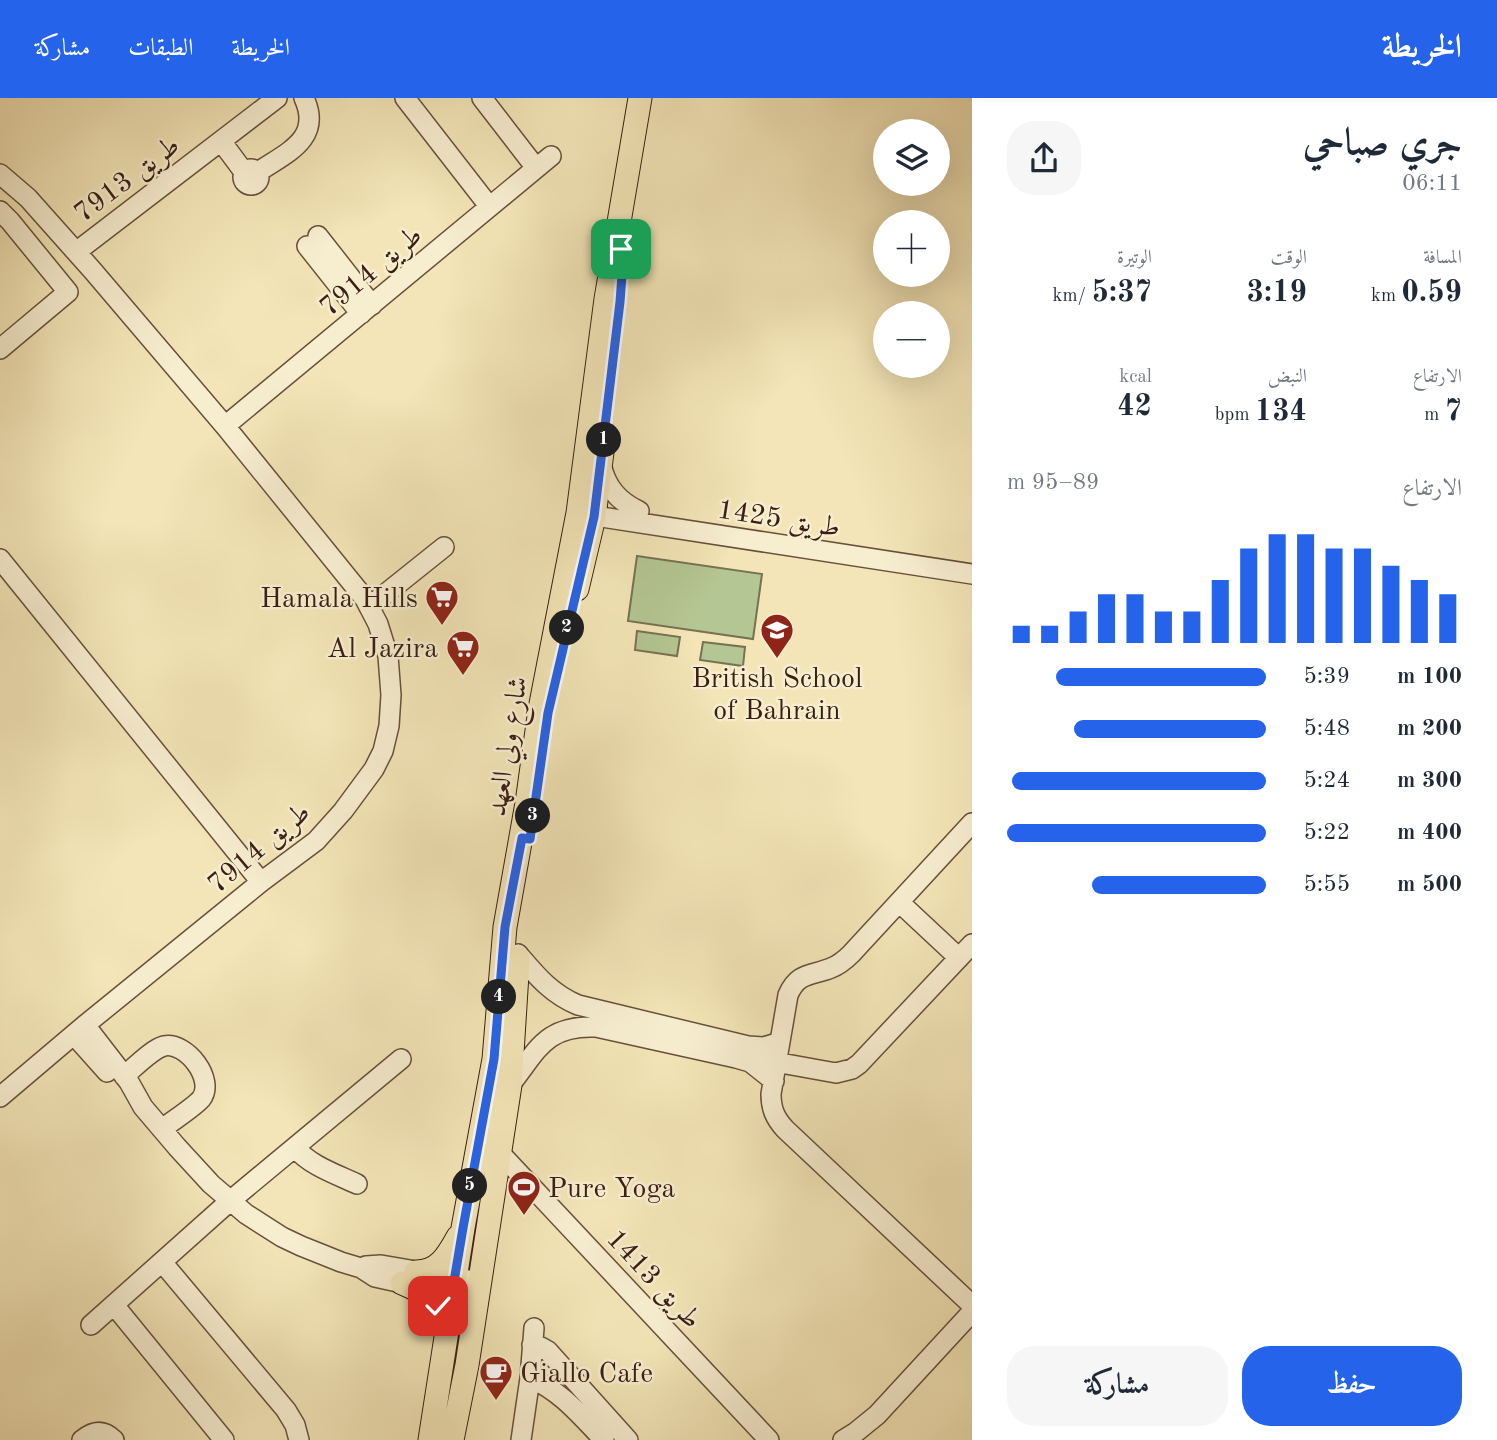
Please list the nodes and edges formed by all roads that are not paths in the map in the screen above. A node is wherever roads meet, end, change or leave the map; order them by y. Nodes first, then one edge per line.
1 (277, 98) edge
2 (304, 98) edge
3 (405, 98) edge
4 (482, 98) edge
5 (639, 98) edge
6 (221, 141) junction
7 (0, 174) edge
8 (489, 206) junction
9 (0, 211) edge
10 (619, 222) junction
11 (313, 241) dead end
12 (76, 252) junction
13 (93, 271) junction
14 (68, 292) junction
15 (366, 310) junction
16 (0, 349) edge
17 (225, 426) junction
18 (601, 464) junction
19 (587, 509) junction
20 (639, 512) junction
21 (444, 547) dead end
22 (0, 559) edge
23 (972, 566) edge
24 (972, 574) edge
25 (369, 607) junction
26 (972, 823) edge
27 (526, 838) junction
28 (261, 882) junction
29 (899, 902) junction
30 (966, 951) edge
31 (518, 954) junction
32 (597, 1018) junction
33 (79, 1030) junction
34 (780, 1042) junction
35 (401, 1059) dead end
36 (775, 1071) junction
37 (124, 1076) junction
38 (510, 1085) junction
39 (0, 1097) edge
40 (143, 1107) junction
41 (162, 1129) junction
42 (296, 1148) junction
43 (500, 1153) junction
44 (357, 1184) dead end
45 (230, 1201) junction
46 (463, 1228) junction
47 (162, 1262) junction
48 (409, 1278) junction
49 (453, 1286) junction
50 (479, 1290) junction
51 (114, 1305) junction
52 (972, 1305) edge
53 (972, 1312) edge
54 (91, 1325) dead end
55 (446, 1329) junction
56 (530, 1378) junction
57 (436, 1398) junction
58 (82, 1440) edge
59 (114, 1440) edge
60 (224, 1440) edge
61 (299, 1440) edge
62 (430, 1440) edge
63 (439, 1440) edge
64 (452, 1440) edge
65 (521, 1440) edge
66 (604, 1440) edge
67 (628, 1440) edge
68 (769, 1440) edge
69 (843, 1440) edge

1 - 6 street, طريق 7913
2 - 6 street
3 - 8 street
4 - 8 street, طريق 7914
5 - 10 main road, شارع ولي العهد
6 - 12 street, طريق 7913
7 - 12 street, طريق 7914
8 - 15 street, طريق 7914
9 - 14 street
10 - 18 main road, شارع ولي العهد
10 - 19 main road, شارع ولي العهد
11 - 15 street
12 - 13 street, طريق 7914
13 - 14 street
13 - 17 street, طريق 7914
14 - 16 street
15 - 17 street, طريق 7914
17 - 25 street, طريق 7914
18 - 19 main road, شارع ولي العهد
18 - 20 street
19 - 20 street, طريق 1425
19 - 24 street, طريق 1425
19 - 27 main road, شارع ولي العهد
20 - 23 street, طريق 1425
21 - 25 street
22 - 28 street
25 - 28 street, طريق 7914
26 - 29 street
27 - 31 main road, شارع ولي العهد
27 - 46 main road, شارع ولي العهد
28 - 33 street, طريق 7914
29 - 30 street
29 - 34 street
30 - 36 street
31 - 32 street
31 - 38 main road, شارع ولي العهد
32 - 34 street
32 - 36 street
32 - 38 street
33 - 37 street
33 - 39 street, طريق 7914
33 - 40 street
34 - 36 street
35 - 42 street
36 - 52 street
37 - 40 street
37 - 41 street
38 - 43 main road, شارع ولي العهد
40 - 41 street
41 - 45 street
42 - 44 street
42 - 45 street
43 - 50 main road, شارع ولي العهد
43 - 68 street, طريق 1413
45 - 47 street
45 - 48 street
46 - 48 main road
46 - 49 main road, شارع ولي العهد
47 - 51 street
47 - 61 street
48 - 49 street
48 - 55 main road
49 - 50 street
49 - 55 main road, شارع ولي العهد
50 - 64 main road, شارع ولي العهد
51 - 54 street
51 - 60 street
53 - 69 street
55 - 57 main road, شارع ولي العهد
56 - 65 street
56 - 66 street
56 - 67 street
57 - 62 main road, شارع ولي العهد
57 - 63 main road
58 - 59 street

